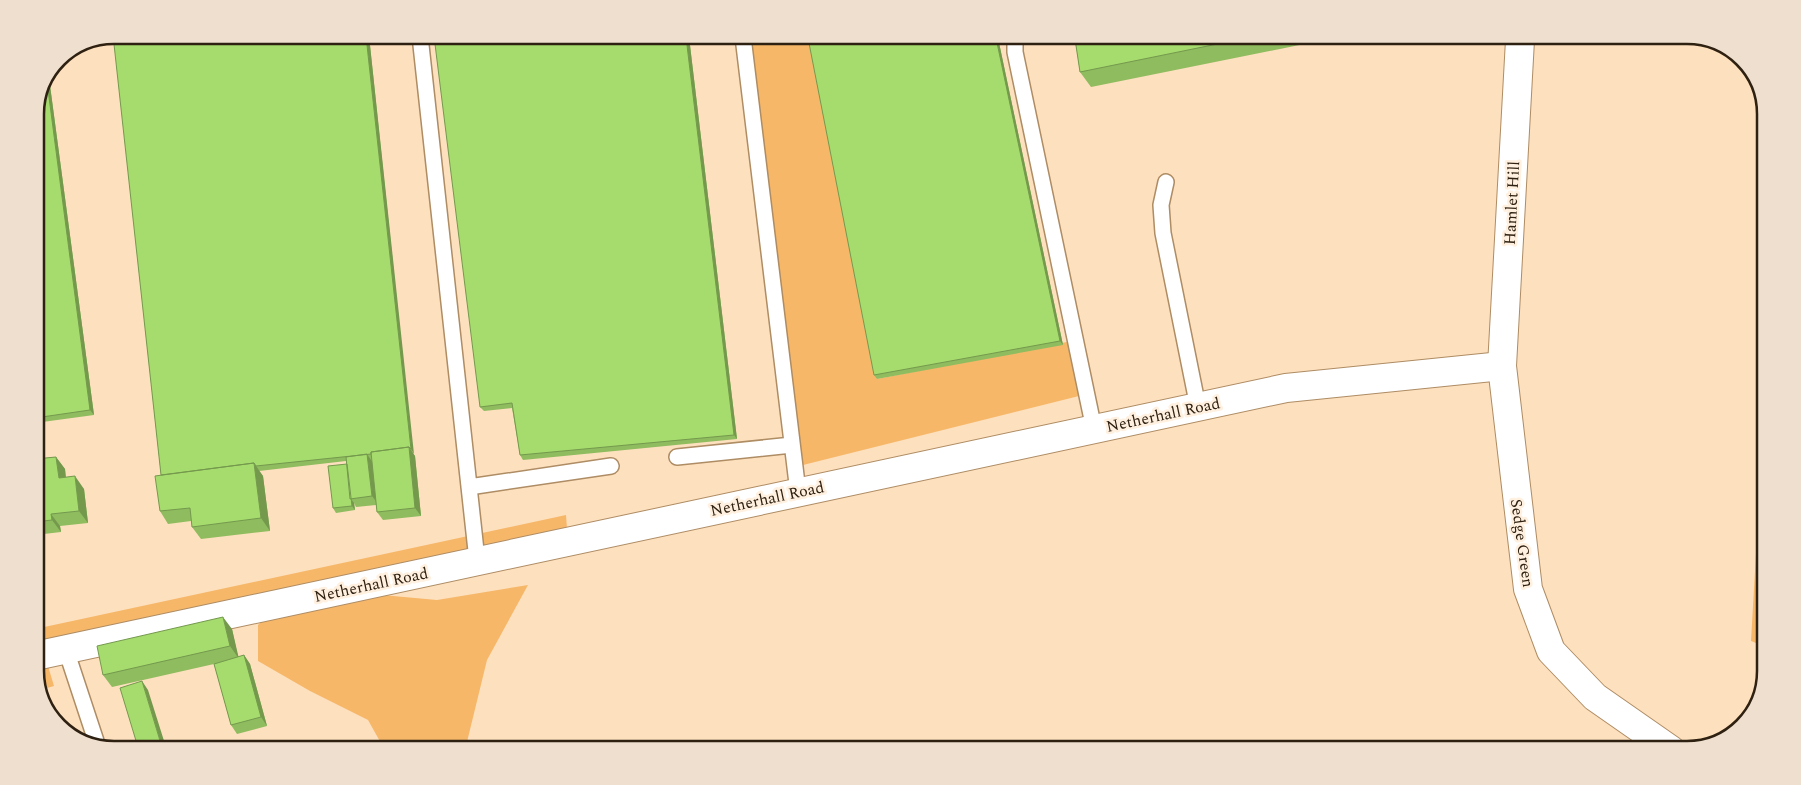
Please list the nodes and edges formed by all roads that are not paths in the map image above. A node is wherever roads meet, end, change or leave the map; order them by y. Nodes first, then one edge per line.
1 (421, 44) edge
2 (744, 44) edge
3 (1015, 44) edge
4 (1520, 44) edge
5 (1166, 182) dead end
6 (1502, 366) junction
7 (1198, 407) junction
8 (1094, 429) junction
9 (792, 444) junction
10 (677, 457) dead end
11 (611, 466) dead end
12 (469, 487) junction
13 (798, 492) junction
14 (477, 560) junction
15 (66, 650) junction
16 (44, 654) edge
17 (95, 739) edge
18 (1658, 741) edge

1 - 12 lane
2 - 9 lane
3 - 8 lane
4 - 6 street, Hamlet Hill
5 - 7 lane
6 - 7 street, Netherhall Road
6 - 18 street, Sedge Green
7 - 8 street, Netherhall Road
8 - 13 street, Netherhall Road
9 - 10 lane
9 - 13 lane
11 - 12 lane
12 - 14 lane
13 - 14 street, Netherhall Road
14 - 15 street, Netherhall Road
15 - 16 street, Netherhall Road
15 - 17 lane

